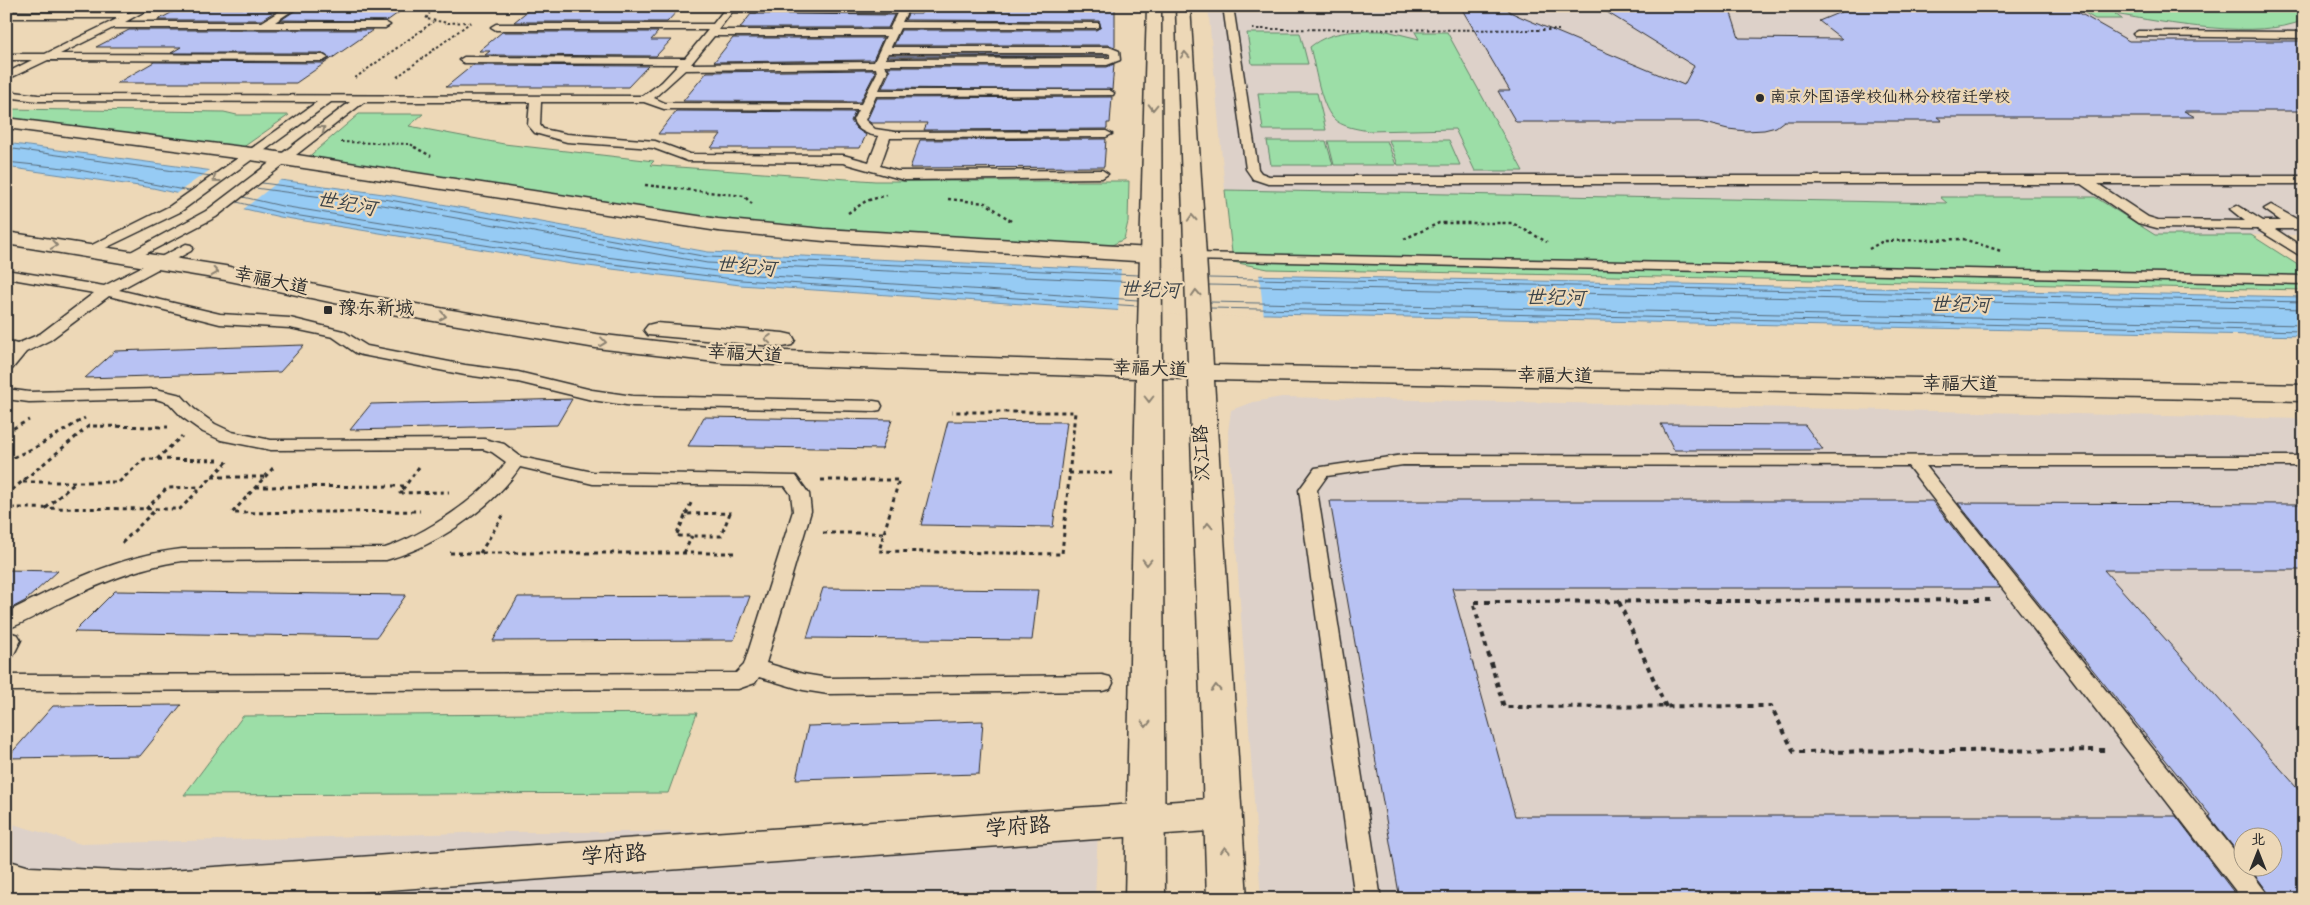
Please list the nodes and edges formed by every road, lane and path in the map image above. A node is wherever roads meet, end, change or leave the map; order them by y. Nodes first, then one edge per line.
1 (150, 6) edge
2 (294, 6) edge
3 (438, 6) edge
4 (1154, 6) edge
5 (1182, 6) edge
6 (1228, 6) edge
7 (728, 8) edge
8 (904, 8) edge
9 (6, 15) edge
10 (131, 15) junction
11 (479, 20) dead end
12 (434, 22) junction
13 (471, 22) junction
14 (112, 24) junction
15 (264, 25) junction
16 (386, 25) dead end
17 (1096, 25) dead end
18 (496, 26) dead end
19 (894, 29) junction
20 (1232, 29) junction
21 (713, 30) junction
22 (1559, 30) dead end
23 (2138, 34) dead end
24 (2304, 35) edge
25 (884, 50) junction
26 (6, 57) edge
27 (48, 57) junction
28 (323, 58) dead end
29 (464, 60) dead end
30 (879, 63) junction
31 (684, 64) junction
32 (6, 77) edge
33 (397, 77) dead end
34 (355, 78) dead end
35 (1109, 93) dead end
36 (6, 94) edge
37 (872, 94) junction
38 (329, 98) junction
39 (362, 98) junction
40 (536, 99) junction
41 (645, 99) junction
42 (865, 107) junction
43 (6, 123) edge
44 (886, 134) junction
45 (1106, 134) dead end
46 (249, 155) junction
47 (283, 159) junction
48 (873, 168) junction
49 (1102, 174) dead end
50 (2084, 180) junction
51 (2304, 180) edge
52 (645, 184) dead end
53 (896, 196) dead end
54 (945, 199) dead end
55 (2237, 209) dead end
56 (2272, 209) dead end
57 (755, 210) dead end
58 (843, 216) dead end
59 (6, 223) edge
60 (1014, 223) dead end
61 (2261, 225) junction
62 (2302, 227) edge
63 (6, 238) edge
64 (124, 248) junction
65 (157, 253) junction
66 (2304, 254) edge
67 (1150, 260) junction
68 (1194, 262) junction
69 (6, 274) edge
70 (2304, 280) edge
71 (106, 291) junction
72 (12, 347) edge
73 (1149, 362) junction
74 (1200, 363) junction
75 (6, 366) edge
76 (2304, 376) edge
77 (2304, 393) edge
78 (6, 394) edge
79 (874, 406) dead end
80 (952, 412) dead end
81 (89, 415) dead end
82 (22, 418) dead end
83 (173, 427) dead end
84 (6, 432) edge
85 (184, 434) dead end
86 (235, 453) dead end
87 (157, 459) junction
88 (228, 460) junction
89 (6, 461) edge
90 (516, 461) junction
91 (1913, 461) junction
92 (2304, 461) edge
93 (276, 465) dead end
94 (420, 466) dead end
95 (1069, 473) junction
96 (1148, 473) junction
97 (212, 477) junction
98 (265, 477) junction
99 (790, 480) junction
100 (22, 482) junction
101 (75, 482) junction
102 (405, 486) junction
103 (201, 487) junction
104 (256, 487) junction
105 (487, 492) junction
106 (695, 494) dead end
107 (6, 495) edge
108 (6, 502) edge
109 (45, 509) junction
110 (146, 509) junction
111 (427, 511) dead end
112 (686, 514) junction
113 (795, 533) junction
114 (884, 533) junction
115 (692, 536) junction
116 (442, 553) dead end
117 (684, 553) junction
118 (735, 553) dead end
119 (2023, 600) junction
120 (1619, 602) junction
121 (6, 622) edge
122 (6, 638) edge
123 (6, 651) edge
124 (754, 668) junction
125 (6, 682) edge
126 (1102, 683) dead end
127 (1666, 707) junction
128 (2141, 750) junction
129 (1223, 814) junction
130 (1145, 820) junction
131 (6, 877) edge
132 (1145, 899) edge
133 (1227, 899) edge
134 (1368, 899) edge
135 (2258, 899) edge

1 - 10 lane
2 - 15 lane
3 - 12 path
4 -> 67 street
68 -> 5 street, 汉江路
6 - 20 lane
7 - 8 lane
7 - 21 lane
8 - 19 lane
9 - 10 lane
10 - 14 lane
11 - 13 path
12 - 13 path
12 - 34 path
13 - 33 path
14 - 15 lane
14 - 27 lane
15 - 16 lane
17 - 19 lane
18 - 21 lane
19 - 21 lane
19 - 25 lane
20 - 22 path
20 - 50 lane
21 - 31 lane
23 - 24 lane
25 - 30 lane
25 - 30 lane
26 - 27 lane
27 - 28 lane
27 - 32 lane
29 - 31 lane
30 - 31 lane
30 - 37 lane
31 - 41 lane
35 - 37 lane
36 - 38 lane
37 - 42 lane
38 - 39 lane
38 - 46 lane
39 - 40 lane
47 -> 39 lane
40 - 41 lane
40 - 48 lane
41 - 42 lane
42 - 44 lane
43 - 46 street
44 - 45 lane
44 - 48 lane
46 - 47 street
46 -> 64 lane
47 - 65 lane
47 - 67 street
48 - 49 lane
50 - 51 lane
50 - 61 lane
52 - 57 path
53 - 58 path
54 - 60 path
55 - 61 lane
56 - 62 lane
59 - 64 street, 幸福大道
61 - 62 lane
61 - 66 lane
63 -> 64 street, 幸福大道
64 - 65 street, 幸福大道
65 - 71 lane
73 -> 65 street, 幸福大道
65 -> 73 street, 幸福大道
67 - 73 street
68 - 70 lane
74 -> 68 street, 汉江路
69 - 71 lane
71 - 72 lane
71 - 79 lane
72 - 75 lane
73 - 74 street, 幸福大道
73 -> 96 street
74 - 76 street, 幸福大道
74 - 77 street, 幸福大道
129 -> 74 street, 汉江路
78 - 90 lane
80 - 95 path
81 - 89 path
82 - 84 path
83 - 100 path
85 - 87 path
86 - 88 path
87 - 88 path
87 - 101 path
88 - 97 path
90 - 99 lane
90 - 105 lane
91 - 92 lane
91 - 119 lane
91 - 134 lane
93 - 98 path
94 - 102 path
95 - 96 path
95 - 114 path
96 -> 130 street
97 - 98 path
97 - 103 path
98 - 104 path
99 - 113 lane
99 - 114 path
100 - 101 path
100 - 107 path
101 - 109 path
102 - 104 path
102 - 105 path
103 - 110 path
103 - 110 path
104 - 111 path
105 - 121 lane
106 - 112 path
108 - 109 path
109 - 110 path
112 - 115 path
112 - 115 path
113 - 114 path
113 - 124 lane
115 - 117 path
116 - 117 path
117 - 118 path
119 - 120 path
119 - 128 lane
120 - 127 path
120 - 127 path
122 - 123 lane
124 - 125 lane
124 - 126 lane
127 - 128 path
128 - 135 lane
129 - 130 street, 学府路
133 -> 129 street, 汉江路
130 - 131 street, 学府路
130 - 132 street

